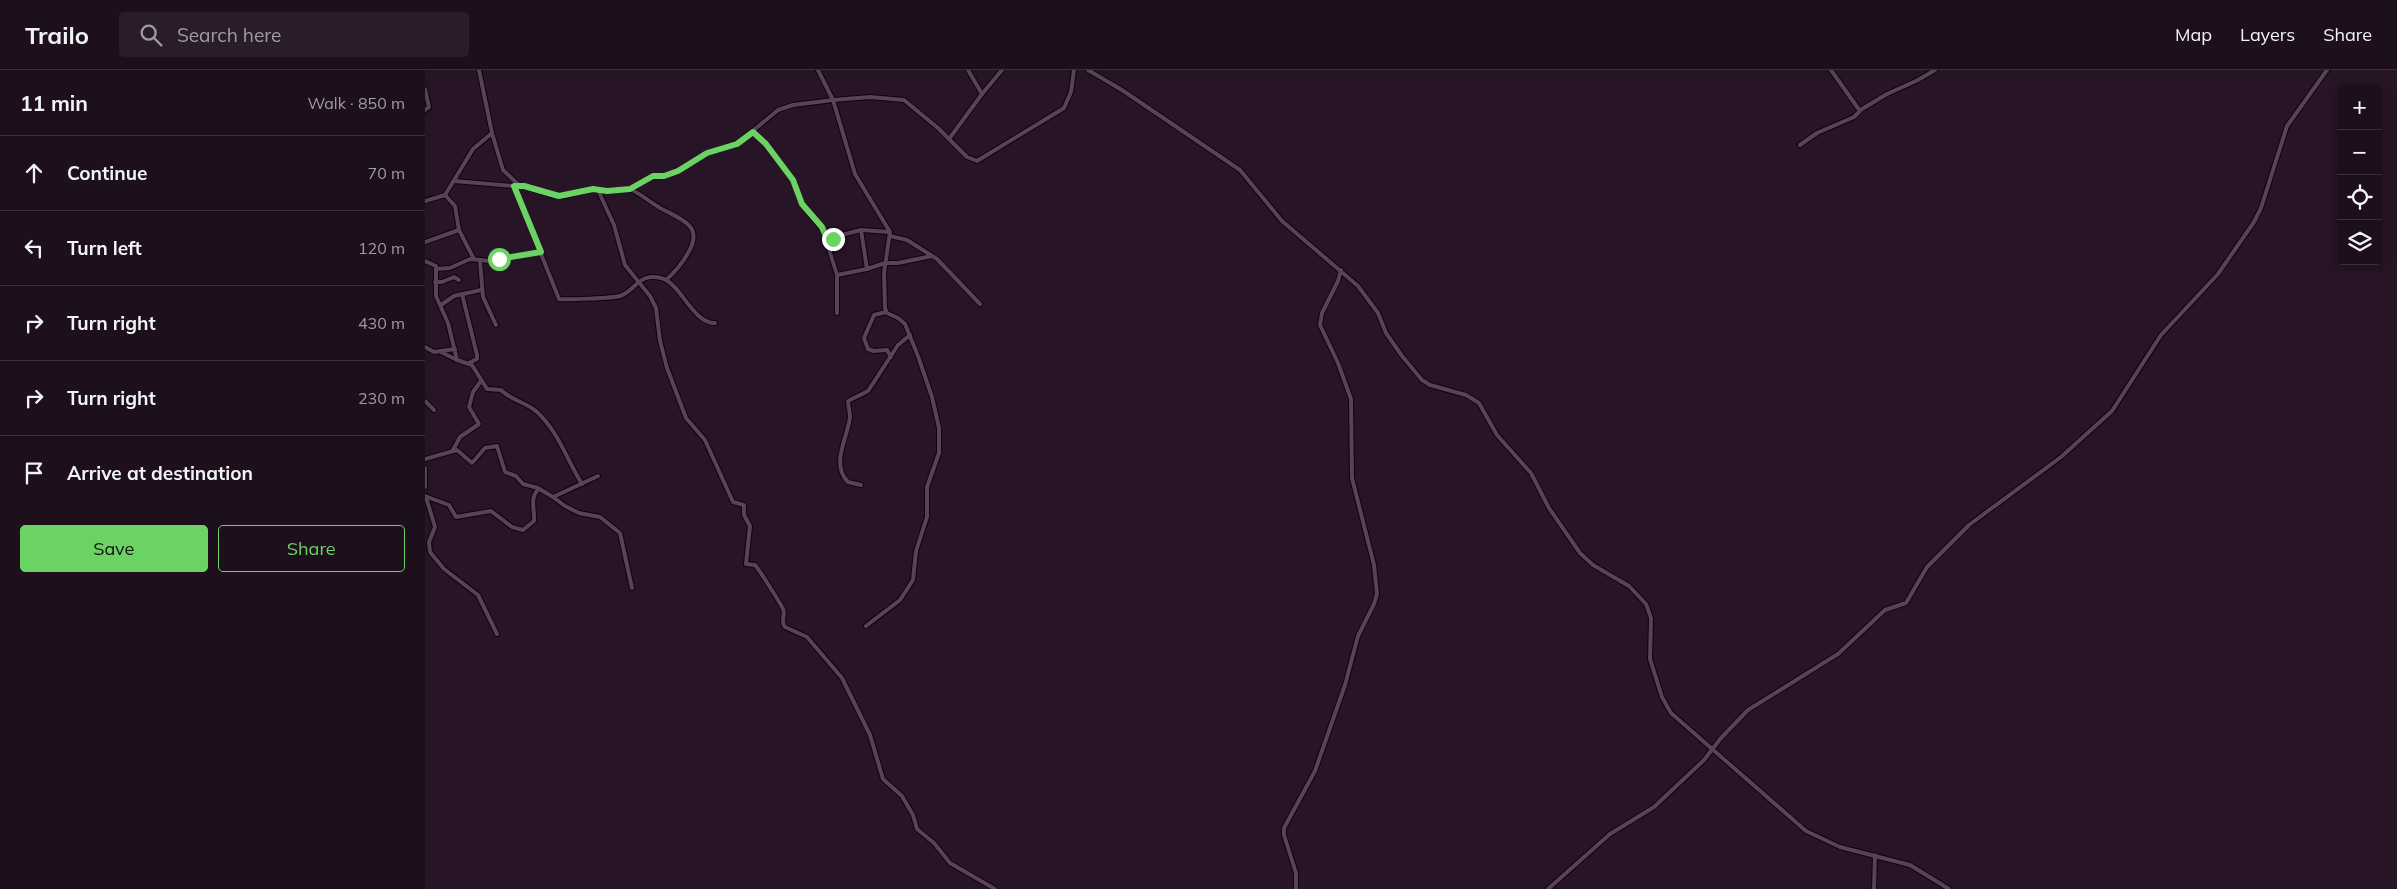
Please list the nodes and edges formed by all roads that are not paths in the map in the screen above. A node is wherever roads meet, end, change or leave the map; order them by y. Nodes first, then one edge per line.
1 (479, 70) edge
2 (818, 70) edge
3 (968, 70) edge
4 (1002, 70) edge
5 (1074, 70) edge
6 (1087, 70) edge
7 (1831, 70) edge
8 (1935, 70) edge
9 (2327, 70) edge
10 (425, 90) edge
11 (982, 94) junction
12 (833, 100) junction
13 (425, 110) edge
14 (1860, 111) junction
15 (753, 132) junction
16 (492, 133) junction
17 (949, 138) junction
18 (1800, 145) dead end
19 (454, 181) junction
20 (519, 185) junction
21 (514, 186) junction
22 (630, 189) junction
23 (598, 190) junction
24 (445, 194) junction
25 (425, 201) edge
26 (459, 230) junction
27 (861, 230) junction
28 (890, 234) junction
29 (827, 239) junction
30 (425, 242) edge
31 (541, 252) junction
32 (931, 256) junction
33 (474, 259) junction
34 (425, 260) edge
35 (481, 261) junction
36 (885, 263) junction
37 (449, 268) junction
38 (436, 269) junction
39 (867, 269) junction
40 (1341, 270) junction
41 (837, 275) junction
42 (452, 278) junction
43 (459, 280) dead end
44 (666, 280) junction
45 (435, 282) junction
46 (637, 282) junction
47 (481, 290) junction
48 (462, 294) junction
49 (979, 304) dead end
50 (441, 305) junction
51 (886, 312) junction
52 (837, 313) dead end
53 (715, 323) dead end
54 (496, 325) dead end
55 (910, 335) junction
56 (425, 347) edge
57 (455, 349) junction
58 (441, 352) junction
59 (891, 356) junction
60 (457, 360) junction
61 (469, 363) junction
62 (481, 382) junction
63 (425, 401) edge
64 (434, 410) dead end
65 (455, 450) junction
66 (425, 459) edge
67 (425, 468) edge
68 (598, 476) dead end
69 (582, 484) junction
70 (861, 485) dead end
71 (532, 486) junction
72 (425, 487) edge
73 (539, 489) junction
74 (535, 492) junction
75 (426, 497) edge
76 (553, 497) junction
77 (632, 588) dead end
78 (866, 626) dead end
79 (497, 634) dead end
80 (1713, 750) junction
81 (1875, 855) junction
82 (995, 889) edge
83 (1296, 889) edge
84 (1548, 889) edge
85 (1873, 889) edge
86 (1949, 889) edge

1 - 16 street
2 - 12 street
3 - 11 street
4 - 11 street
5 - 17 street
6 - 40 street
7 - 14 street
8 - 14 street
9 - 80 street
10 - 13 street
11 - 17 street
12 - 15 street
12 - 17 street
12 - 28 street
14 - 18 street
15 - 22 street
15 - 29 street
16 - 19 street
16 - 20 street
19 - 21 street
19 - 24 street
20 - 21 street
20 - 23 street
21 - 31 street
22 - 23 street
22 - 44 street
23 - 46 street
24 - 25 street
24 - 26 street
26 - 30 street
26 - 33 street
27 - 28 street
27 - 29 street
27 - 39 street
28 - 32 street
28 - 36 street
29 - 41 street
31 - 35 street
31 - 46 street
32 - 36 street
32 - 49 street
33 - 35 street
33 - 37 street
34 - 38 street
35 - 47 street
36 - 39 street
36 - 51 street
37 - 38 street
37 - 42 street
38 - 45 street
39 - 41 street
40 - 80 street
40 - 83 street
41 - 52 street
42 - 43 street
42 - 45 street
44 - 46 street
44 - 53 street
45 - 50 street
46 - 82 street
47 - 48 street
47 - 54 street
48 - 50 street
48 - 61 street
50 - 57 street
51 - 55 street
51 - 59 street
55 - 59 street
55 - 78 street
56 - 58 street
57 - 58 street
57 - 60 street
58 - 60 street
59 - 70 street
60 - 61 street
61 - 62 street
62 - 65 street
62 - 69 street
63 - 64 street
65 - 66 street
65 - 71 street
67 - 72 street
68 - 69 street
69 - 76 street
71 - 73 street
71 - 74 street
73 - 74 street
73 - 76 street
74 - 75 street
75 - 79 street
76 - 77 street
80 - 81 street
80 - 84 street
81 - 85 street
81 - 86 street

